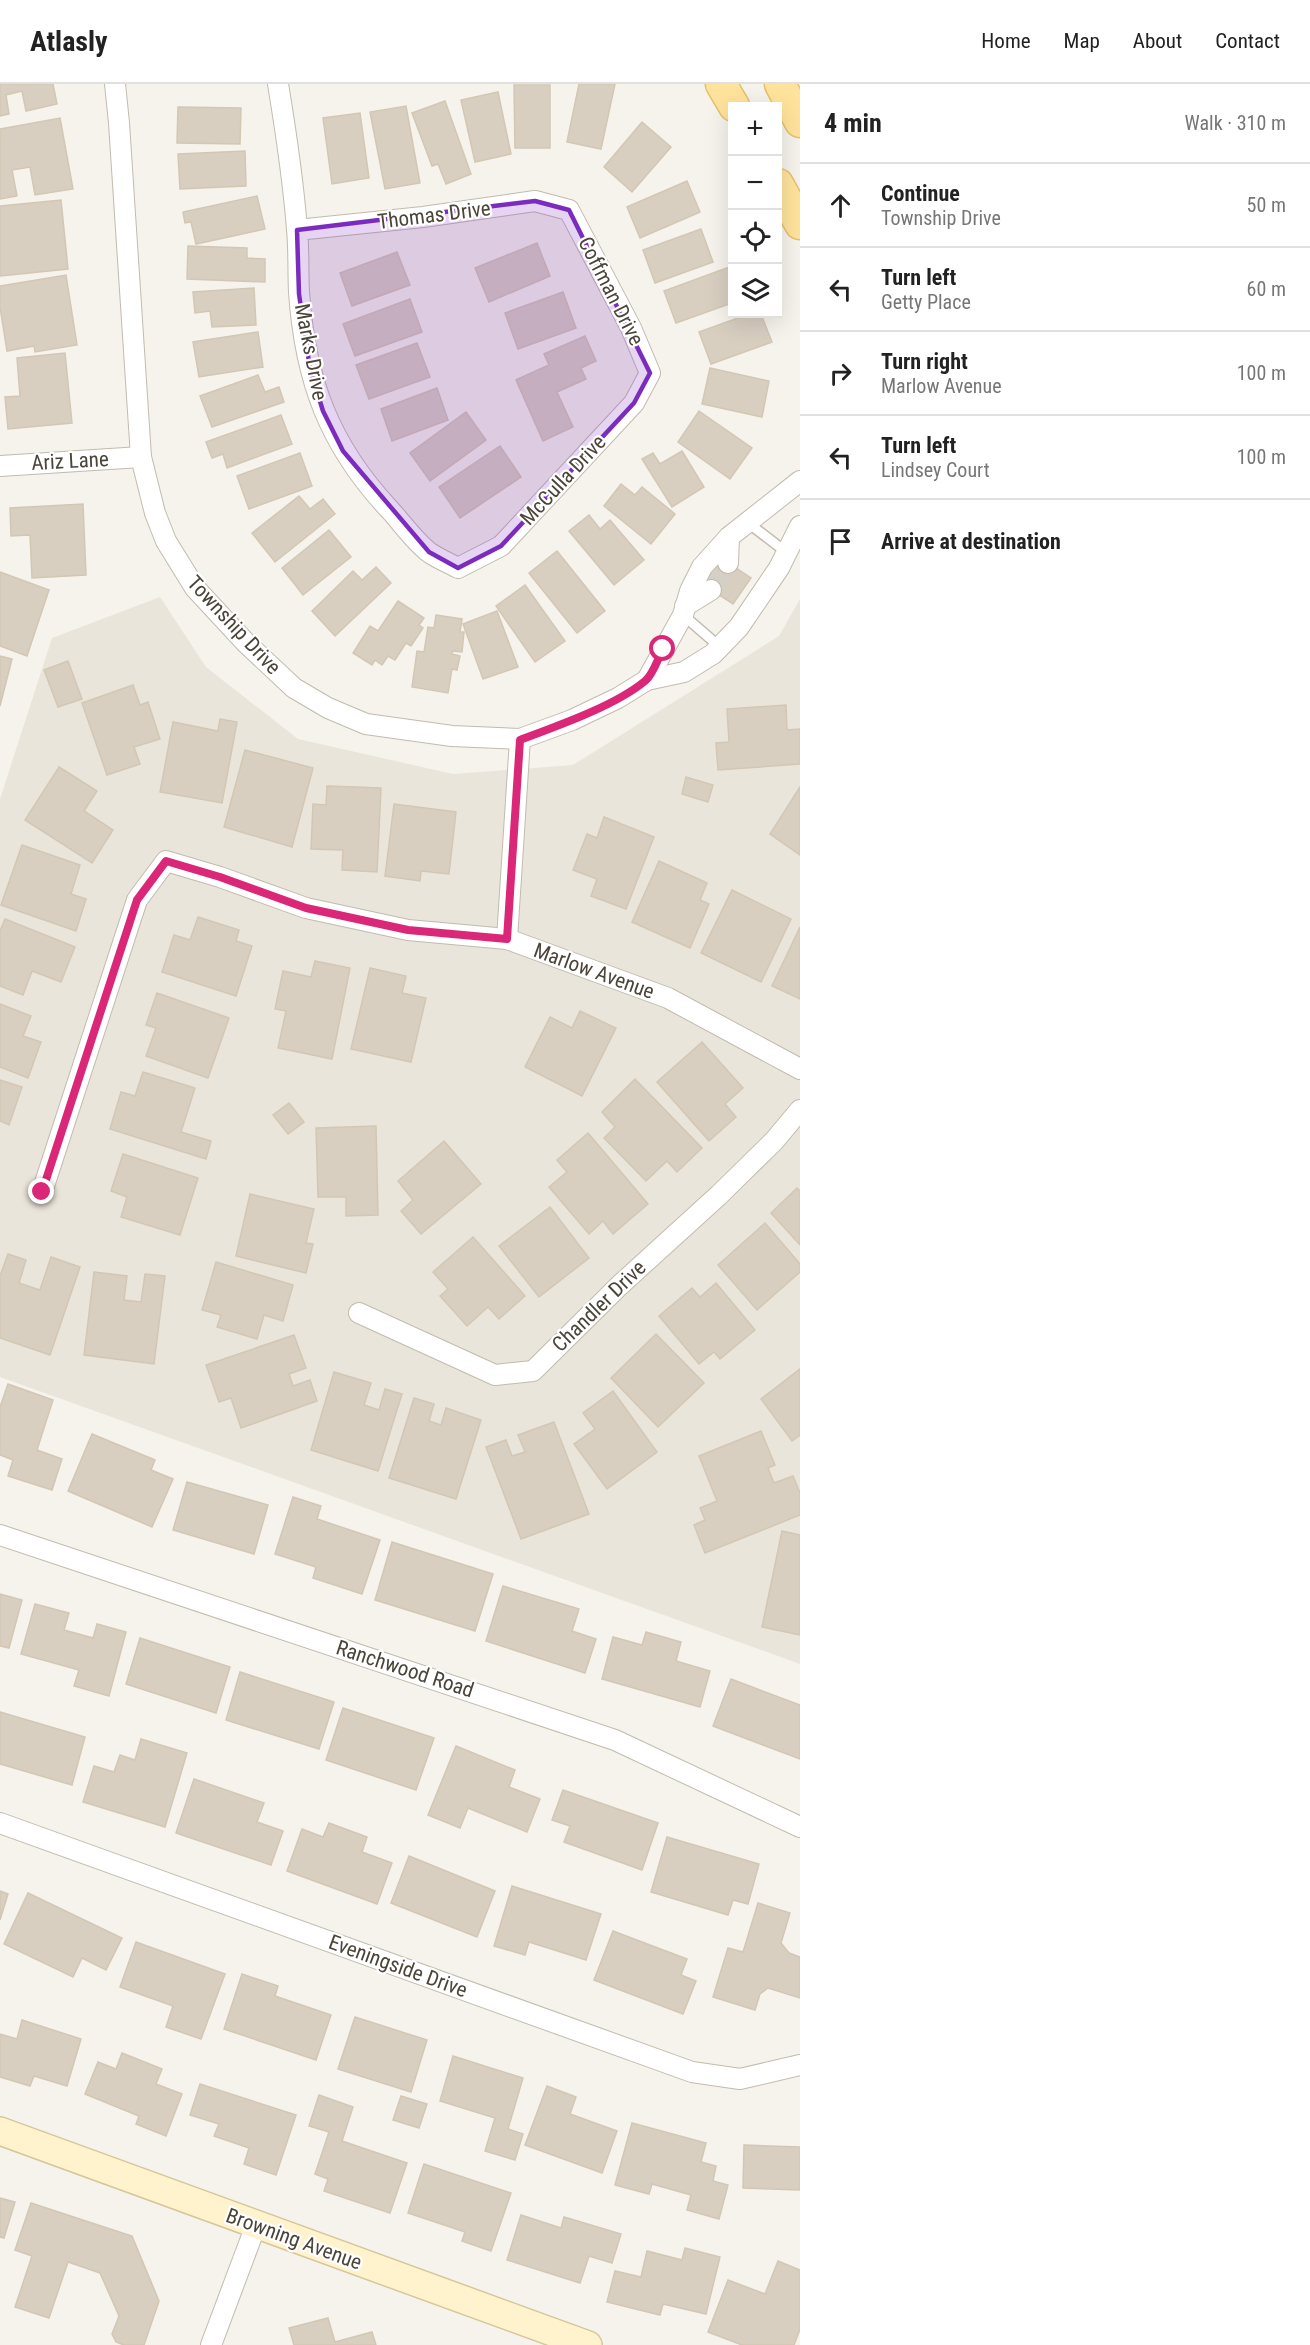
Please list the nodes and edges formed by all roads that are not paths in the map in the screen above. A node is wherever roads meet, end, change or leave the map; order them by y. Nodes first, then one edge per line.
1 (115, 84) edge
2 (278, 84) edge
3 (722, 84) edge
4 (780, 84) edge
5 (732, 102) edge
6 (800, 122) edge
7 (782, 193) edge
8 (569, 210) joint
9 (800, 224) edge
10 (297, 230) junction
11 (650, 374) joint
12 (141, 457) junction
13 (0, 466) edge
14 (800, 481) edge
15 (747, 522) junction
16 (800, 526) edge
17 (729, 537) junction
18 (786, 552) junction
19 (729, 563) tunnel mouth
20 (458, 568) joint
21 (711, 590) tunnel mouth
22 (684, 610) junction
23 (720, 647) junction
24 (647, 680) junction
25 (520, 740) junction
26 (507, 939) junction
27 (800, 1069) edge
28 (800, 1110) edge
29 (42, 1192) dead end
30 (359, 1313) dead end
31 (0, 1535) edge
32 (0, 1822) edge
33 (800, 1827) edge
34 (800, 2065) edge
35 (0, 2131) edge
36 (256, 2225) junction
37 (211, 2345) edge
38 (588, 2345) edge

1 - 12 street, Township Drive
2 - 10 street, Marks Drive
3 - 5 main road
4 - 6 main road
7 - 9 main road
8 - 10 street, Thomas Drive
8 - 11 street, Coffman Drive
10 - 20 street, Marks Drive
11 - 20 street, McCulla Drive
12 - 13 street, Ariz Lane
12 - 25 street, Township Drive
14 - 15 street, Township Drive
15 - 17 street, Township Drive
15 - 18 lane
16 - 18 street, Township Drive
17 - 19 street
17 - 22 street, Township Drive
18 - 23 street, Township Drive
21 - 22 street, Township Drive
22 - 23 lane
22 - 24 street, Township Drive
23 - 24 street, Township Drive
24 - 25 street, Township Drive
25 - 26 street
26 - 27 street, Marlow Avenue
26 - 29 street, Marlow Avenue
28 - 30 street, Chandler Drive
31 - 33 street, Ranchwood Road
32 - 34 street, Eveningside Drive
35 - 36 street, Browning Avenue
36 - 37 street
36 - 38 street, Browning Avenue

